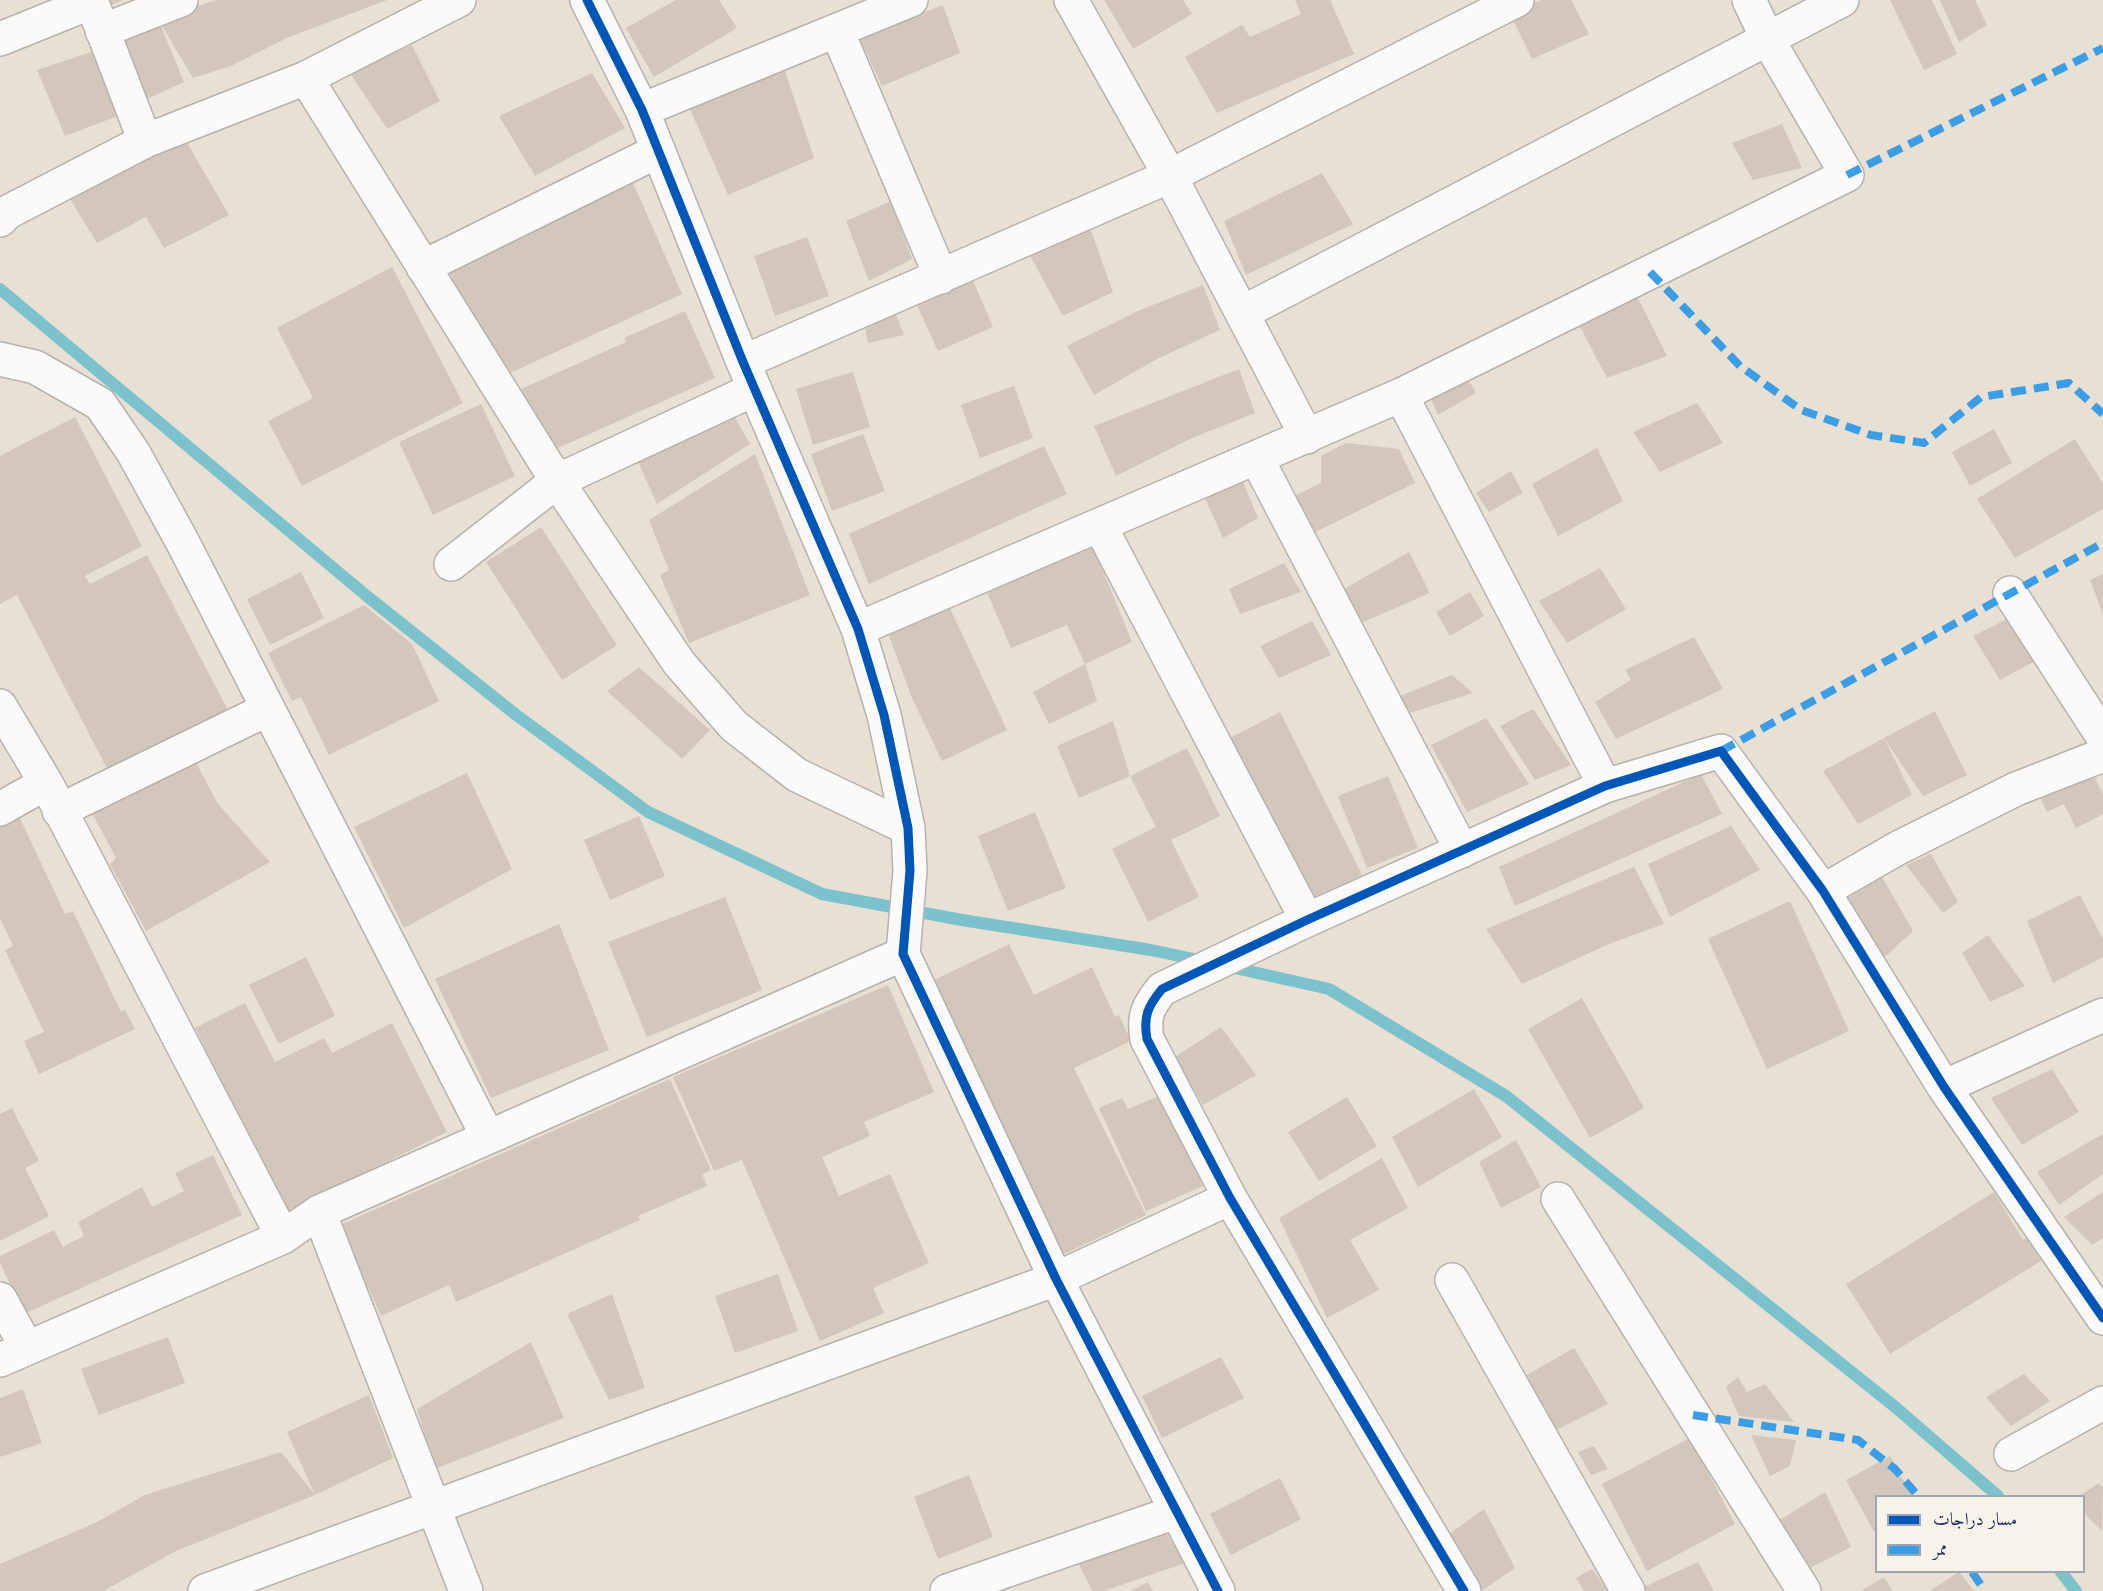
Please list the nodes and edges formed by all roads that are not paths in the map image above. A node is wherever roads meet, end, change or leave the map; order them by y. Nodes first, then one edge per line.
1 (181, 0) edge
2 (459, 0) edge
3 (587, 0) edge
4 (911, 0) edge
5 (1071, 0) edge
6 (1517, 0) edge
7 (1749, 0) edge
8 (1842, 0) edge
9 (95, 11) edge
10 (837, 31) junction
11 (0, 39) edge
12 (1768, 40) junction
13 (306, 78) junction
14 (642, 110) junction
15 (145, 141) junction
16 (658, 151) junction
17 (1170, 176) junction
18 (0, 220) edge
19 (423, 267) junction
20 (941, 278) junction
21 (1242, 313) junction
22 (0, 359) edge
23 (749, 376) junction
24 (1401, 395) junction
25 (1307, 437) junction
26 (1257, 459) junction
27 (557, 481) junction
28 (1100, 526) junction
29 (452, 564) dead end
30 (2010, 593) dead end
31 (858, 629) junction
32 (0, 706) edge
33 (268, 709) junction
34 (2103, 737) edge
35 (2103, 755) edge
36 (1605, 786) junction
37 (53, 797) junction
38 (0, 809) edge
39 (908, 828) junction
40 (1462, 851) junction
41 (1822, 891) junction
42 (1307, 920) junction
43 (904, 941) junction
44 (2103, 1015) edge
45 (1944, 1087) junction
46 (488, 1137) junction
47 (1230, 1198) junction
48 (1558, 1199) dead end
49 (319, 1212) junction
50 (283, 1237) junction
51 (1056, 1279) junction
52 (1452, 1280) dead end
53 (0, 1299) edge
54 (2103, 1318) edge
55 (13, 1354) edge
56 (2103, 1403) edge
57 (2011, 1454) dead end
58 (435, 1506) junction
59 (1176, 1512) junction
60 (209, 1590) edge
61 (466, 1591) edge
62 (947, 1591) edge
63 (1218, 1591) edge
64 (1464, 1591) edge
65 (1628, 1591) edge
66 (1803, 1591) edge

1 - 9 street
2 - 13 street
3 - 14 street
4 - 10 street
5 - 17 street
6 - 17 street
7 - 12 street
8 - 12 street
9 - 11 street
9 - 15 street
10 - 14 street
10 - 20 street
12 - 21 street
12 - 24 street
13 - 15 street
13 - 19 street
14 - 16 street
15 - 18 street
16 - 19 street
16 - 23 street
17 - 20 street
17 - 21 street
19 - 27 street
20 - 23 street
21 - 25 street
22 - 33 street
23 - 27 street
23 - 31 street
24 - 25 street
24 - 36 street
25 - 26 street
26 - 28 street
26 - 40 street
27 - 29 street
27 - 39 street
28 - 31 street
28 - 42 street
30 - 34 street
31 - 39 street
32 - 37 street
33 - 37 street
33 - 46 street
35 - 41 street
36 - 40 street
36 - 41 street
37 - 38 street
37 - 50 street
39 - 43 street
40 - 42 street
41 - 45 street
42 - 47 street
43 - 46 street
43 - 51 street
44 - 45 street
45 - 54 street
46 - 49 street
47 - 51 street
47 - 64 street
48 - 66 street
49 - 50 street
49 - 58 street
50 - 55 street
51 - 58 street
51 - 59 street
52 - 65 street
53 - 55 street
56 - 57 street
58 - 60 street
58 - 61 street
59 - 62 street
59 - 63 street

